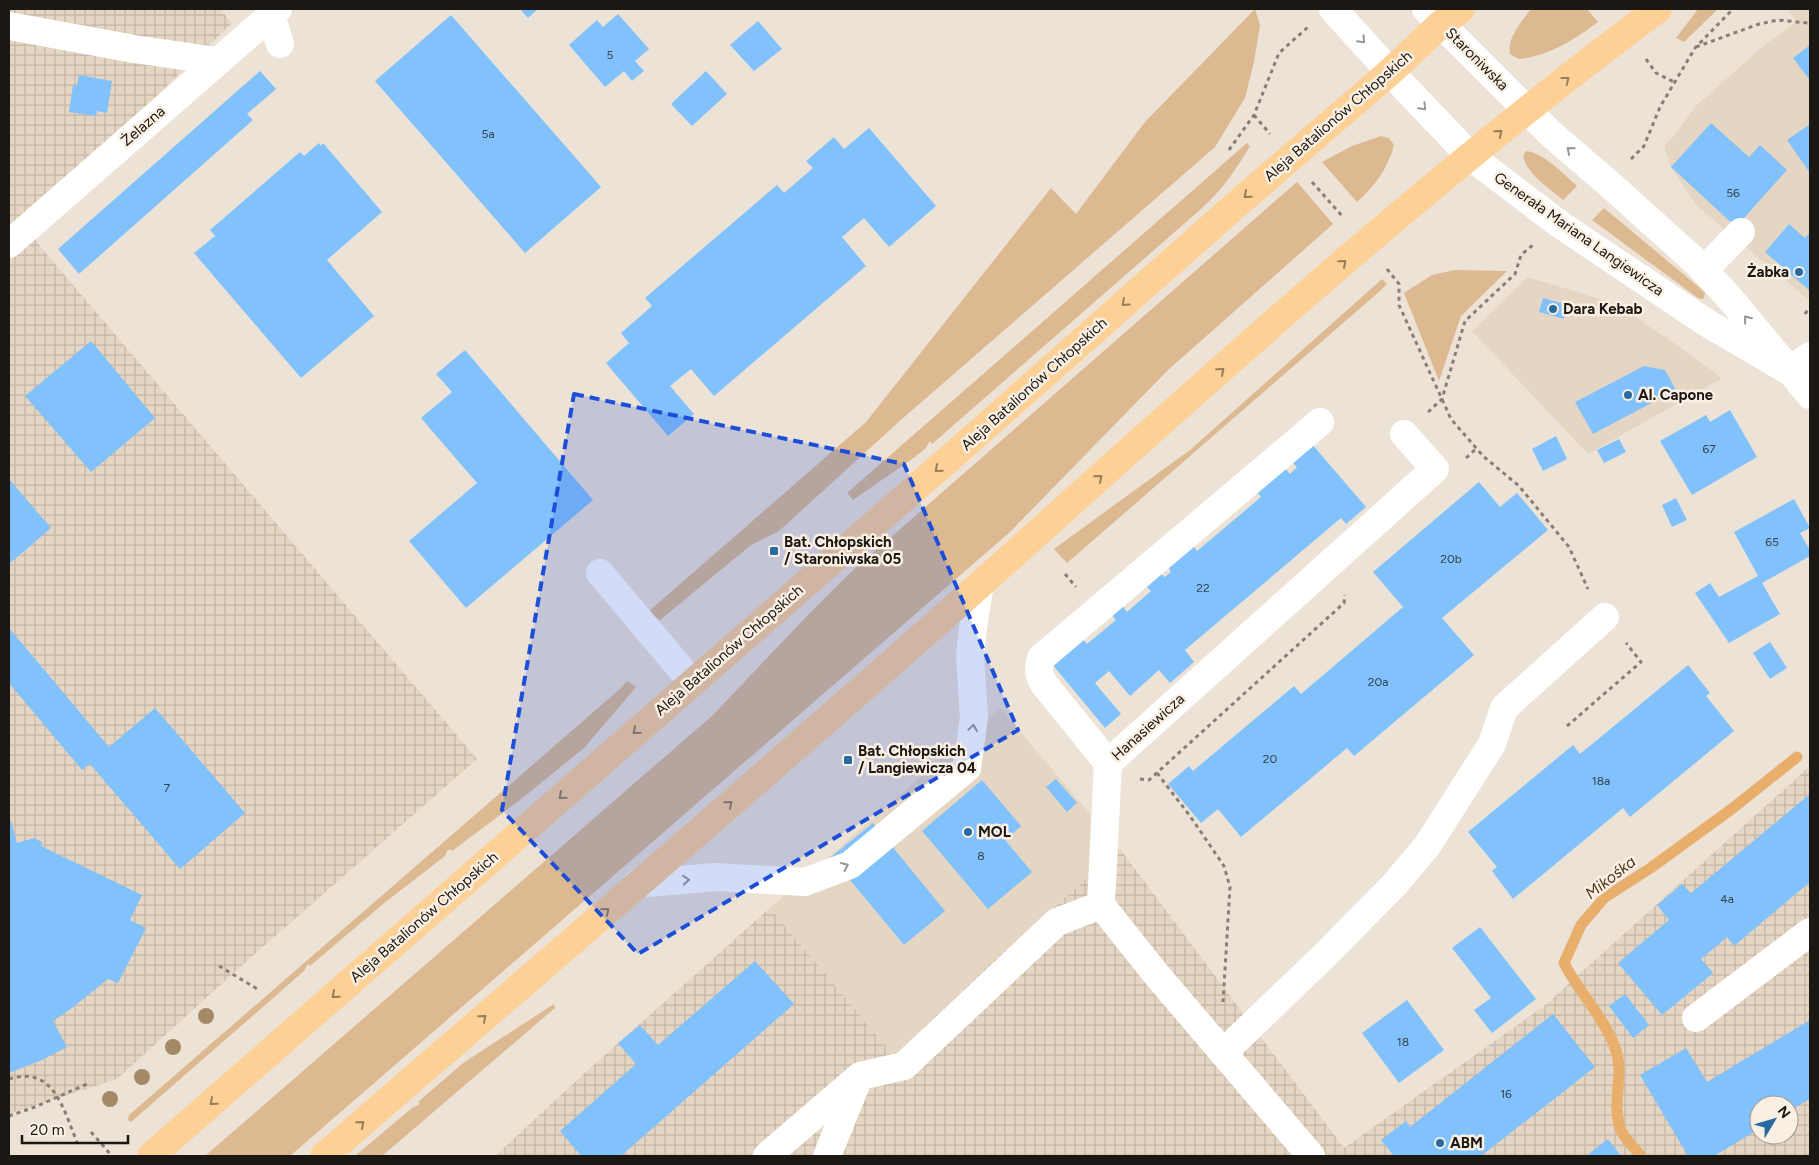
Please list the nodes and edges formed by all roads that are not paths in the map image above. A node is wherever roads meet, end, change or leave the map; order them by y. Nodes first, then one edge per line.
1 (1658, 9) edge
2 (275, 12) edge
3 (1443, 14) edge
4 (1324, 15) edge
5 (9, 26) edge
6 (280, 44) dead end
7 (217, 61) junction
8 (1390, 72) junction
9 (1528, 110) junction
10 (1470, 156) junction
11 (1741, 232) dead end
12 (9, 244) edge
13 (1704, 270) junction
14 (1800, 364) edge
15 (1810, 395) edge
16 (1320, 422) dead end
17 (1404, 434) dead end
18 (600, 573) dead end
19 (980, 584) junction
20 (1605, 617) road end
21 (692, 682) junction
22 (1108, 763) junction
23 (637, 884) junction
24 (1101, 905) junction
25 (1810, 932) edge
26 (1696, 1018) dead end
27 (1223, 1053) junction
28 (860, 1076) junction
29 (151, 1156) edge
30 (324, 1156) edge
31 (767, 1156) edge
32 (827, 1156) edge
33 (1310, 1156) edge

9 -> 1 main road
2 - 6 street
2 - 7 street, Żelazna
3 - 8 main road, Aleja Batalionów Chłopskich
3 - 9 street, Staroniwska
4 -> 8 street
5 - 7 street
7 - 12 street, Żelazna
8 -> 10 street, Generała Mariana Langiewicza
8 -> 21 main road, Aleja Batalionów Chłopskich
10 -> 9 main road
13 -> 9 street, Generała Mariana Langiewicza
10 - 14 street, Generała Mariana Langiewicza
19 -> 10 main road
11 - 13 street
14 -> 13 street, Generała Mariana Langiewicza
14 - 15 street, Generała Mariana Langiewicza
16 - 22 street
17 - 22 street, Hanasiewicza
18 - 21 street
23 -> 19 main road
23 -> 19 street
20 - 27 street
21 -> 29 main road, Aleja Batalionów Chłopskich
22 - 24 street, Hanasiewicza
30 -> 23 main road
24 - 27 street
24 - 28 street
25 - 26 street
27 - 33 street
28 - 31 street
28 - 32 street

